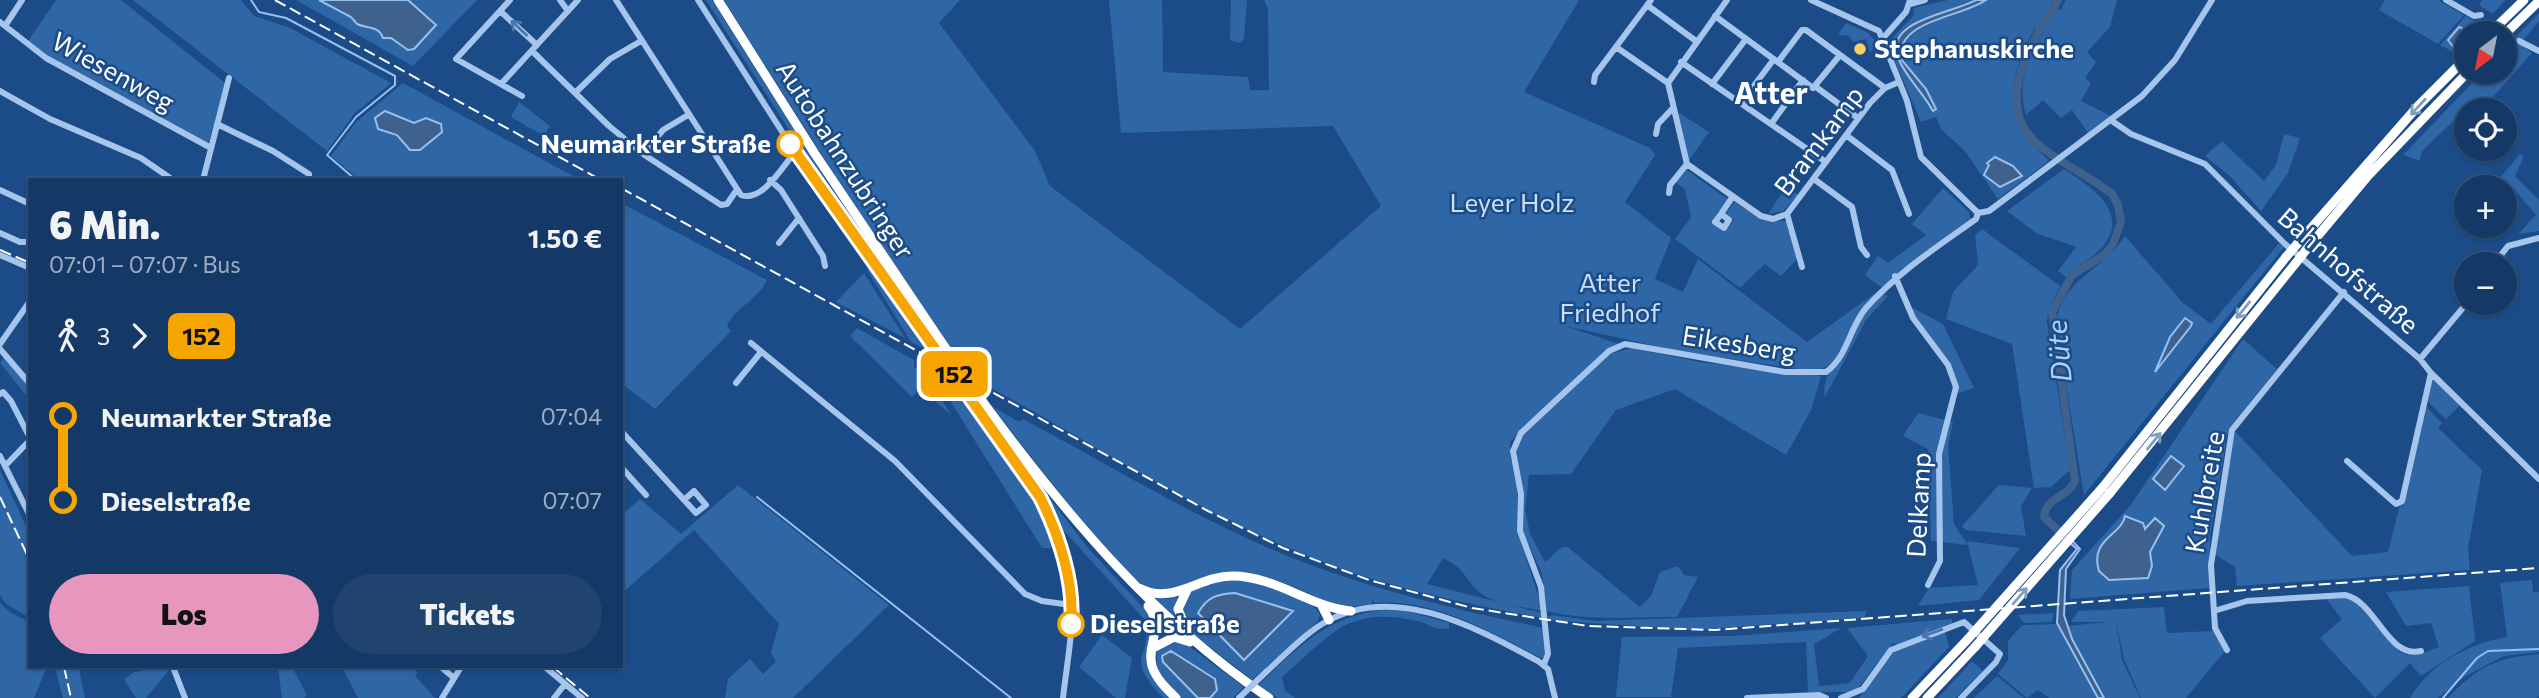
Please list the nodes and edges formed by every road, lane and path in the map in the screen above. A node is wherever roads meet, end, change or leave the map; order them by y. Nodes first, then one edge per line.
1 (22, 0) edge
2 (510, 0) edge
3 (560, 0) edge
4 (578, 0) edge
5 (616, 0) edge
6 (698, 0) edge
7 (718, 0) edge
8 (1727, 0) edge
9 (1811, 0) edge
10 (1925, 0) edge
11 (2212, 0) edge
12 (2446, 0) edge
13 (2524, 0) edge
14 (2539, 1) edge
15 (1649, 2) edge
16 (1910, 2) edge
17 (500, 11) junction
18 (568, 11) junction
19 (2481, 15) dead end
20 (1715, 16) junction
21 (2502, 21) edge
22 (2517, 22) edge
23 (2, 24) edge
24 (1884, 37) junction
25 (1746, 38) junction
26 (641, 41) junction
27 (1696, 41) junction
28 (2519, 41) dead end
29 (1616, 47) junction
30 (535, 48) junction
31 (2539, 51) edge
32 (1840, 55) junction
33 (1776, 60) junction
34 (1681, 62) junction
35 (2454, 70) edge
36 (229, 78) dead end
37 (1803, 80) junction
38 (1594, 82) dead end
39 (1899, 82) junction
40 (1668, 83) junction
41 (501, 84) junction
42 (1712, 84) junction
43 (2456, 84) edge
44 (1816, 87) junction
45 (1885, 88) junction
46 (0, 92) edge
47 (575, 93) junction
48 (522, 96) dead end
49 (1741, 103) junction
50 (1673, 108) junction
51 (688, 115) junction
52 (1858, 118) junction
53 (2112, 121) junction
54 (217, 124) junction
55 (1771, 124) junction
56 (1656, 134) dead end
57 (1846, 135) junction
58 (211, 148) junction
59 (795, 152) junction
60 (643, 154) junction
61 (1826, 162) junction
62 (1687, 164) junction
63 (170, 178) edge
64 (204, 178) edge
65 (309, 178) edge
66 (1814, 179) junction
67 (770, 180) junction
68 (0, 190) edge
69 (736, 191) junction
70 (1668, 193) dead end
71 (1733, 196) junction
72 (28, 203) edge
73 (1978, 213) junction
74 (1787, 214) junction
75 (1909, 214) dead end
76 (799, 218) junction
77 (1726, 225) dead end
78 (0, 233) edge
79 (2539, 238) edge
80 (28, 242) edge
81 (779, 243) dead end
82 (2503, 252) edge
83 (0, 255) edge
84 (1867, 255) dead end
85 (825, 266) dead end
86 (28, 267) edge
87 (1802, 267) dead end
88 (1895, 276) junction
89 (2344, 292) junction
90 (28, 304) edge
91 (2457, 315) edge
92 (21, 316) junction
93 (28, 321) edge
94 (751, 343) dead end
95 (0, 346) edge
96 (761, 352) junction
97 (2420, 359) junction
98 (2431, 373) junction
99 (28, 381) edge
100 (736, 383) dead end
101 (0, 394) edge
102 (623, 433) edge
103 (28, 435) edge
104 (28, 441) edge
105 (0, 456) edge
106 (2347, 461) dead end
107 (5, 466) junction
108 (623, 469) edge
109 (2539, 479) edge
110 (2106, 490) junction
111 (646, 495) dead end
112 (684, 500) dead end
113 (28, 512) edge
114 (1131, 584) junction
115 (1928, 585) dead end
116 (1189, 587) junction
117 (1320, 603) junction
118 (1071, 605) junction
119 (1351, 611) junction
120 (2214, 611) junction
121 (1329, 620) junction
122 (1194, 644) junction
123 (1971, 644) junction
124 (1153, 648) junction
125 (2227, 650) dead end
126 (2421, 651) dead end
127 (1545, 664) junction
128 (173, 668) edge
129 (442, 668) edge
130 (460, 668) edge
131 (546, 668) edge
132 (454, 678) junction
133 (565, 684) junction
134 (1842, 697) edge
135 (185, 698) edge
136 (442, 698) edge
137 (554, 698) edge
138 (582, 698) edge
139 (1063, 698) edge
140 (1176, 698) edge
141 (1238, 698) edge
142 (1269, 698) edge
143 (1555, 698) edge
144 (1747, 698) edge
145 (1826, 698) edge
146 (1912, 698) edge
147 (1927, 698) edge
148 (1961, 698) edge

1 - 23 street
2 - 17 street
3 - 18 street
4 - 18 street
5 - 26 street
6 - 59 street
7 - 114 highway, Autobahnzubringer, bridge
8 - 20 street
9 - 24 street
10 - 16 street
11 - 53 street, Eikesberg
12 - 19 street
13 - 21 highway
14 - 22 highway
15 - 27 street
15 - 29 street
16 - 24 street
30 -> 17 street
17 - 41 street
18 - 30 street
20 - 25 street
20 - 27 street
23 - 58 street, Wiesenweg
24 - 39 street
25 - 33 street
25 - 42 street
26 - 47 street
26 - 51 street
27 - 34 street
28 - 31 street
29 - 38 street
29 - 40 street
30 - 41 street
30 - 47 street
32 - 33 street
32 - 44 street
32 - 45 street
33 - 37 street
33 - 49 street
34 - 40 street
34 - 42 street
35 -> 110 highway, bridge
36 - 54 street
37 - 44 street
37 - 55 street
39 - 45 street, Bramkamp
39 - 73 street
40 - 50 street
41 - 48 street
42 - 49 street
110 -> 43 highway, bridge
44 - 52 street
45 - 52 street, Bramkamp
46 - 63 street
47 - 60 street
49 - 55 street
50 - 56 street
50 - 62 street
51 - 60 street
51 - 69 street
52 - 57 street, Bramkamp
53 - 73 street, Eikesberg
53 - 89 street, Bahnhofstraße
54 - 58 street
54 - 65 street
55 - 61 street
57 - 61 street, Bramkamp
57 - 75 street
58 - 64 street
59 - 67 street
59 - 118 street, bridge
60 - 69 street
61 - 66 street, Bramkamp
62 - 70 street
62 - 71 street, Bramkamp
66 - 74 street, Bramkamp
66 - 84 street
67 - 69 street
67 - 76 street
68 - 72 street
71 - 74 street, Bramkamp
71 - 77 street, Bramkamp
73 - 88 street, Eikesberg
74 - 87 street
76 - 81 street
76 - 85 street
78 - 80 street
79 - 82 street
83 - 86 street
88 - 115 street, Delkamp
88 - 127 street, Eikesberg
89 - 97 street, Bahnhofstraße
89 - 120 street, Kuhlbreite
90 - 92 street
91 - 97 street
92 - 93 street
92 - 95 street
94 - 96 street
95 - 99 street
96 - 100 street
96 - 118 street
97 - 98 street, Bahnhofstraße
98 - 106 street
98 - 109 street, Bahnhofstraße
101 - 103 street
102 - 112 street
104 - 107 street
105 - 107 street
107 - 113 street
108 - 111 street
110 - 123 highway, bridge
114 - 116 highway
114 - 122 highway
114 - 124 highway
116 - 117 highway
116 - 122 highway
117 - 119 highway
117 - 121 highway
118 - 139 street
119 - 121 street
119 - 127 street
120 - 125 street, Kuhlbreite
120 - 126 street
121 - 141 street, bridge
122 - 124 highway
122 - 142 highway
123 - 146 highway
123 - 147 highway
124 - 140 highway
127 - 143 street, Eikesberg
128 - 135 street
129 - 132 street
130 - 132 street
131 - 133 street
132 - 136 street
133 - 137 street
133 - 138 street
148 -> 134 street
144 - 145 street

